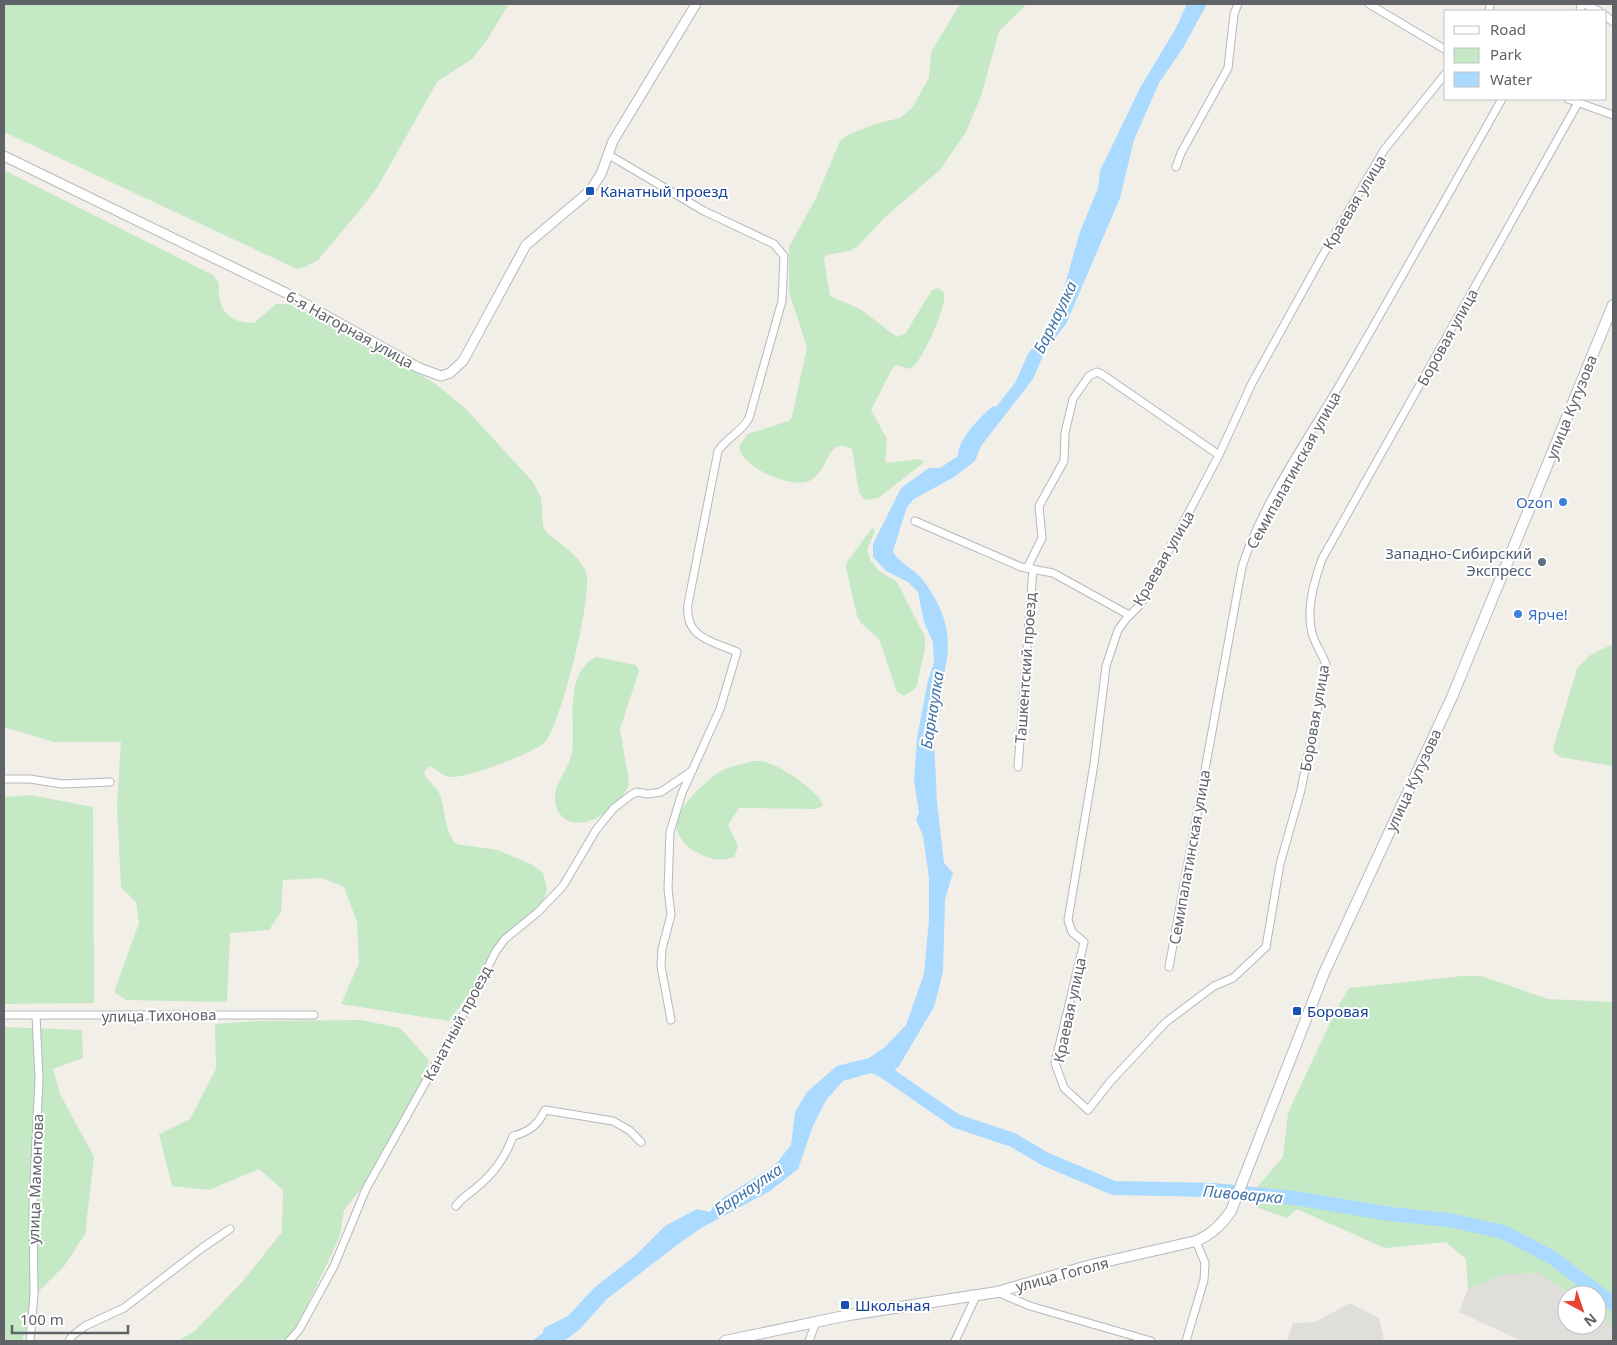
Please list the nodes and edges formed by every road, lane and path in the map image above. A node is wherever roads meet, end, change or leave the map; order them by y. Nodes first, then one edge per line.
1 (696, 4) edge
2 (1238, 4) edge
3 (1369, 4) edge
4 (1582, 4) edge
5 (1597, 10) edge
6 (1444, 49) edge
7 (1444, 75) edge
8 (1501, 100) edge
9 (1570, 100) edge
10 (1578, 103) junction
11 (1613, 116) edge
12 (4, 156) edge
13 (609, 156) junction
14 (1176, 168) dead end
15 (1613, 305) edge
16 (1219, 455) junction
17 (915, 521) dead end
18 (1030, 569) junction
19 (1129, 615) junction
20 (1018, 767) dead end
21 (693, 770) junction
22 (4, 778) edge
23 (110, 782) dead end
24 (1169, 967) dead end
25 (4, 1015) edge
26 (314, 1015) dead end
27 (36, 1016) junction
28 (671, 1020) dead end
29 (1088, 1110) joint
30 (640, 1142) dead end
31 (456, 1206) dead end
32 (230, 1229) dead end
33 (1196, 1241) junction
34 (996, 1292) junction
35 (976, 1296) junction
36 (816, 1322) junction
37 (30, 1341) edge
38 (70, 1341) edge
39 (289, 1341) edge
40 (725, 1341) edge
41 (809, 1341) edge
42 (955, 1341) edge
43 (1151, 1341) edge
44 (1186, 1341) edge

1 - 13 street
2 - 14 street
3 - 6 street
4 - 5 street
7 - 16 street, Краевая улица
8 - 24 street, Семипалатинская улица
9 - 10 street
10 - 11 street
10 - 29 street, Боровая улица
12 - 13 street, 6-я Нагорная улица
13 - 21 street
15 - 33 main road, улица Кутузова
16 - 18 street, Ташкентский проезд
16 - 19 street, Краевая улица
17 - 18 street
18 - 19 street
18 - 20 street, Ташкентский проезд
19 - 29 street, Краевая улица
21 - 28 street
21 - 39 street, Канатный проезд
22 - 23 street
25 - 27 street, улица Тихонова
26 - 27 street, улица Тихонова
27 - 37 street, улица Мамонтова
30 - 31 street
32 - 38 street
33 - 34 main road, улица Гоголя
33 - 44 street
34 - 35 main road, улица Гоголя
34 - 43 street
35 - 36 main road, улица Гоголя
35 - 42 street
36 - 40 main road, улица Гоголя
36 - 41 street

